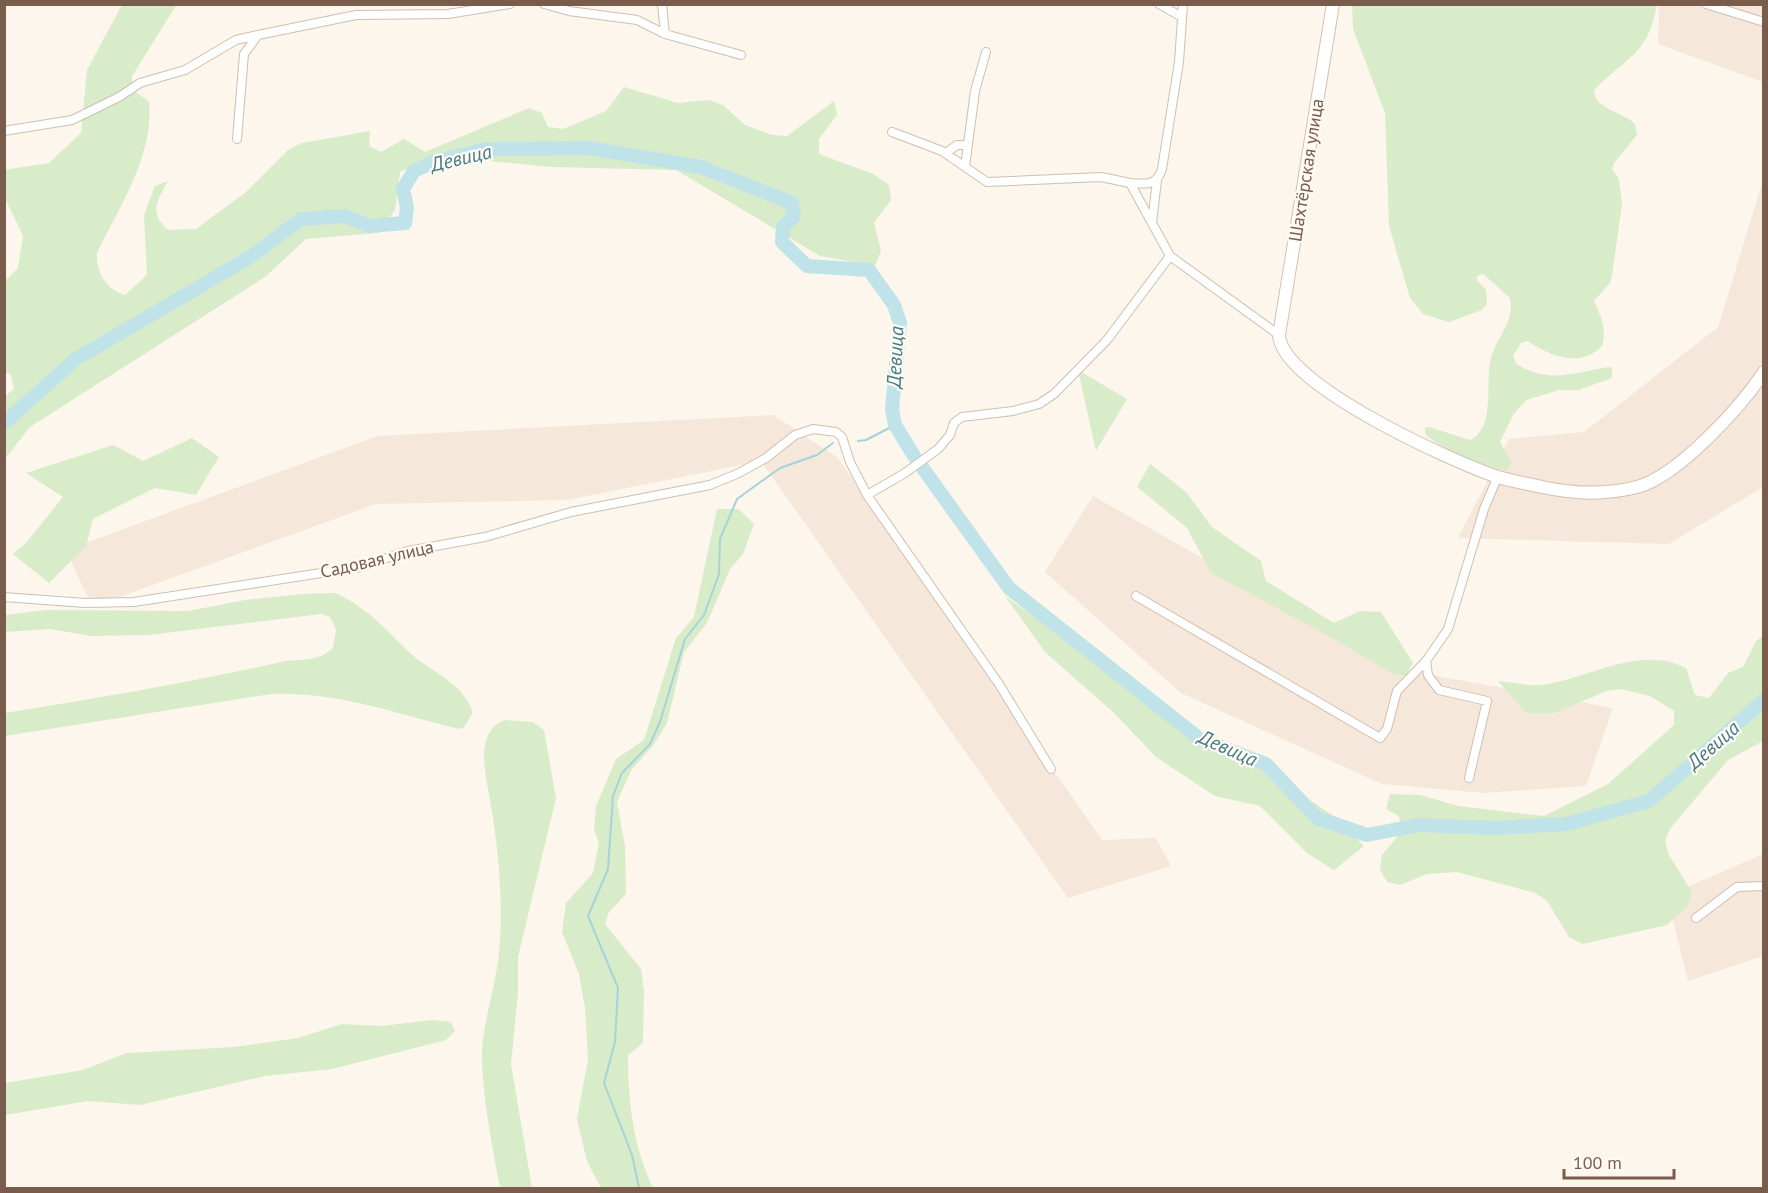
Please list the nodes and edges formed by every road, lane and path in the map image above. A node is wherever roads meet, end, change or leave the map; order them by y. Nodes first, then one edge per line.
1 (510, 4) edge
2 (544, 4) edge
3 (662, 4) edge
4 (1159, 4) edge
5 (1183, 4) edge
6 (1333, 4) edge
7 (1706, 4) edge
8 (570, 8) edge
9 (1182, 17) junction
10 (1764, 22) edge
11 (665, 34) junction
12 (258, 35) junction
13 (987, 52) dead end
14 (741, 55) dead end
15 (4, 131) edge
16 (892, 132) dead end
17 (237, 139) dead end
18 (967, 145) junction
19 (946, 153) junction
20 (965, 167) junction
21 (1157, 180) junction
22 (1130, 183) junction
23 (1152, 224) junction
24 (1170, 256) junction
25 (1279, 335) junction
26 (1764, 372) edge
27 (1498, 476) junction
28 (867, 495) junction
29 (1136, 596) dead end
30 (4, 597) edge
31 (1426, 661) junction
32 (1051, 769) dead end
33 (1469, 778) dead end
34 (1764, 886) edge
35 (1695, 918) dead end

1 - 12 street
2 - 8 street
3 - 11 street
4 - 9 street
5 - 9 street
6 - 25 street, Шахтёрская улица
7 - 10 street
8 - 11 street
9 - 21 street
11 - 14 street
12 - 15 street
12 - 17 street
13 - 18 street
16 - 19 street
18 - 19 street
18 - 20 street
19 - 20 street
20 - 22 street
21 - 22 street
21 - 23 street
22 - 23 street
23 - 24 street
24 - 25 street
24 - 28 street
25 - 27 street
26 - 27 street
27 - 31 street
28 - 30 street, Садовая улица
28 - 32 street, Садовая улица
29 - 31 street
31 - 33 street
34 - 35 street

